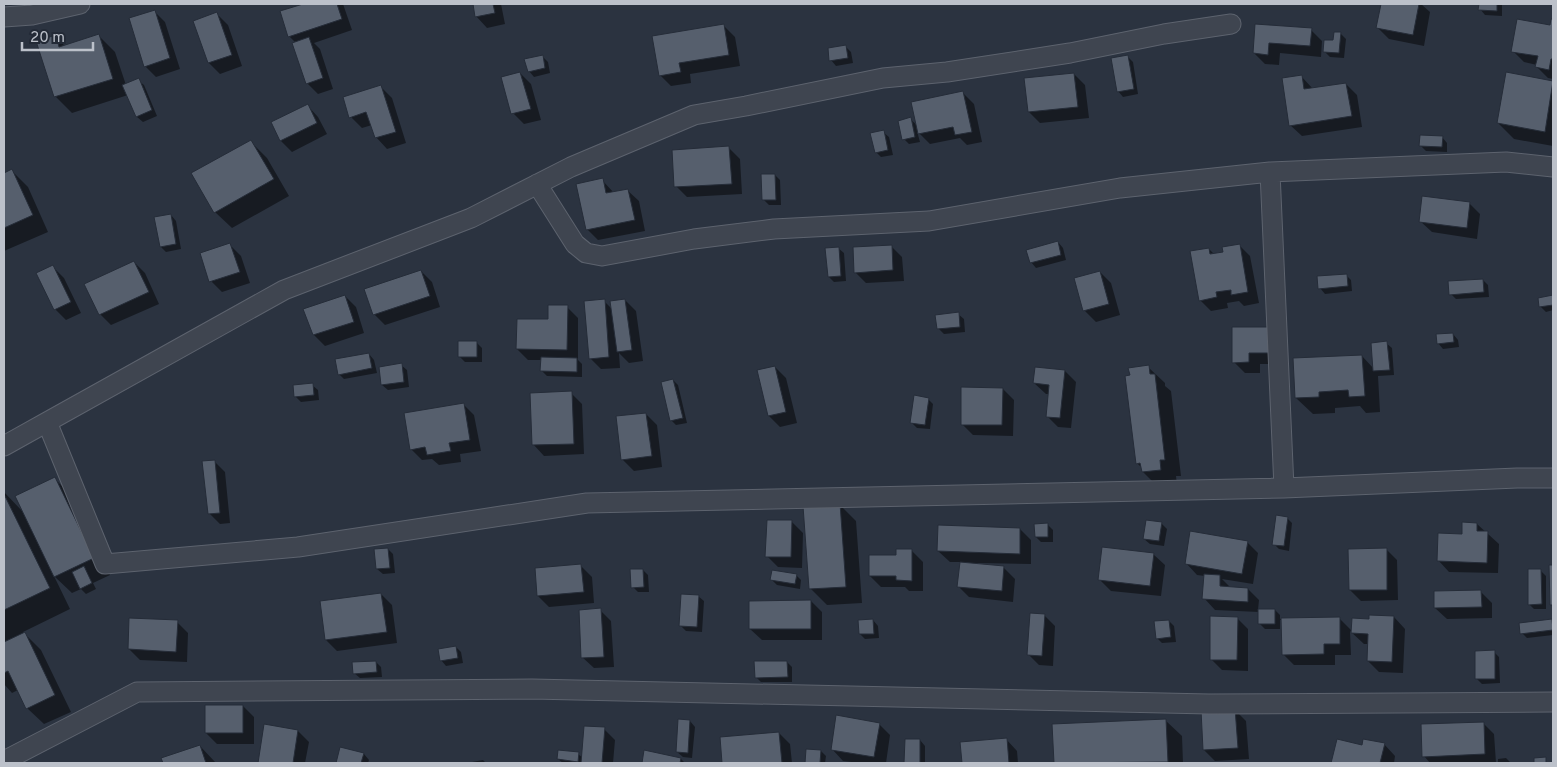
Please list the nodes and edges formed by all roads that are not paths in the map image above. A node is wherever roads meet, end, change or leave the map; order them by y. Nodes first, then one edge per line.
1 (80, 4) edge
2 (4, 17) edge
3 (1231, 24) dead end
4 (1553, 167) edge
5 (1270, 172) junction
6 (537, 184) junction
7 (47, 422) junction
8 (4, 446) edge
9 (1553, 478) edge
10 (1284, 488) junction
11 (1553, 702) edge
12 (4, 761) edge

1 - 2 street
3 - 6 street
4 - 5 street
5 - 6 street
5 - 10 street
6 - 7 street
7 - 8 street
7 - 10 street
9 - 10 street
11 - 12 street

